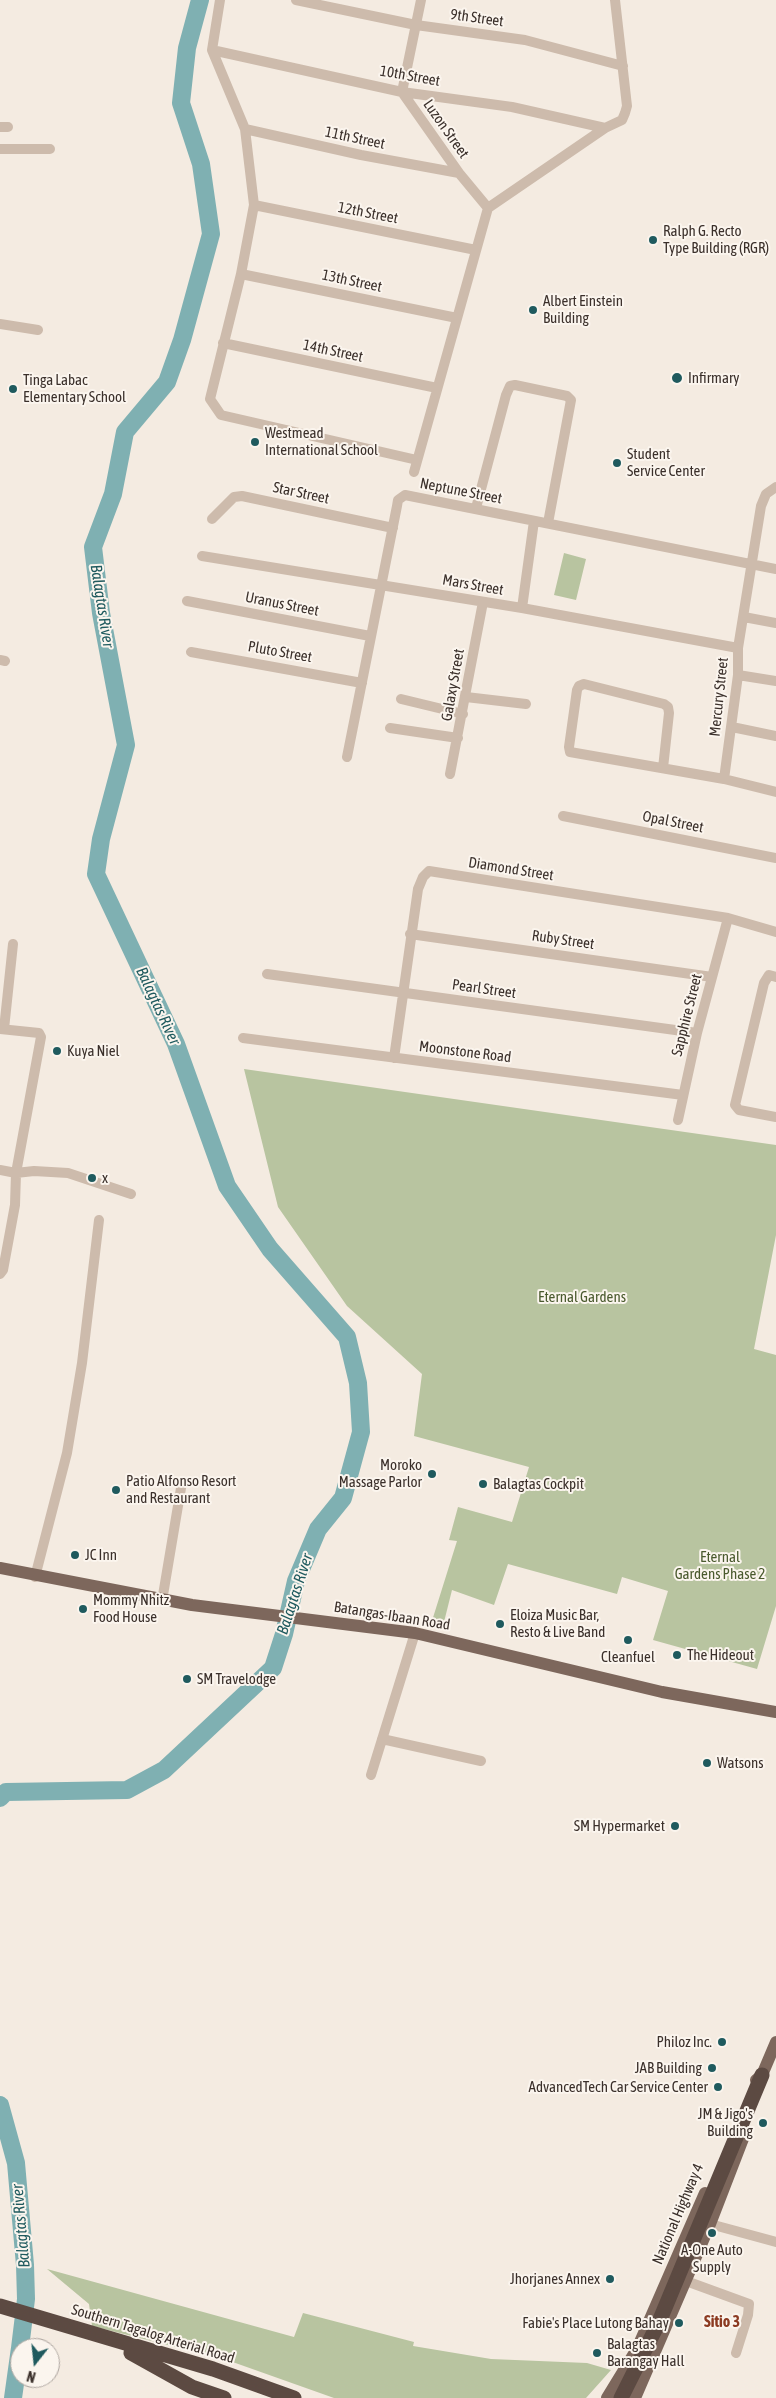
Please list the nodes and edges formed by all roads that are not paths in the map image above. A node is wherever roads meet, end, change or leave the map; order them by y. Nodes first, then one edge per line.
1 (220, 0) edge
2 (296, 0) edge
3 (421, 0) edge
4 (615, 0) edge
5 (416, 25) junction
6 (212, 50) junction
7 (623, 66) junction
8 (402, 92) junction
9 (605, 128) junction
10 (245, 129) junction
11 (50, 148) dead end
12 (0, 149) edge
13 (459, 173) junction
14 (254, 205) junction
15 (488, 208) junction
16 (476, 250) junction
17 (241, 274) junction
18 (457, 318) junction
19 (0, 324) edge
20 (38, 330) dead end
21 (223, 343) junction
22 (437, 388) junction
23 (417, 460) junction
24 (414, 472) dead end
25 (776, 488) edge
26 (476, 508) junction
27 (212, 520) dead end
28 (534, 521) junction
29 (548, 523) junction
30 (393, 528) junction
31 (202, 556) dead end
32 (751, 565) junction
33 (776, 569) edge
34 (380, 585) junction
35 (187, 601) dead end
36 (483, 602) junction
37 (522, 608) junction
38 (744, 617) junction
39 (776, 623) edge
40 (370, 636) junction
41 (738, 648) junction
42 (191, 652) dead end
43 (738, 674) junction
44 (776, 682) edge
45 (362, 683) junction
46 (466, 697) junction
47 (401, 699) dead end
48 (526, 704) dead end
49 (463, 714) junction
50 (390, 728) dead end
51 (732, 728) junction
52 (776, 736) edge
53 (458, 738) junction
54 (347, 757) dead end
55 (663, 768) junction
56 (450, 774) dead end
57 (724, 779) junction
58 (776, 792) edge
59 (563, 816) dead end
60 (776, 858) edge
61 (728, 918) junction
62 (776, 932) edge
63 (410, 934) junction
64 (13, 944) dead end
65 (267, 974) dead end
66 (712, 977) junction
67 (776, 977) edge
68 (404, 993) junction
69 (2, 1029) edge
70 (697, 1033) junction
71 (243, 1038) dead end
72 (394, 1058) junction
73 (683, 1095) junction
74 (776, 1117) edge
75 (678, 1120) dead end
76 (0, 1170) edge
77 (16, 1173) junction
78 (131, 1194) dead end
79 (99, 1220) dead end
80 (0, 1274) edge
81 (182, 1482) dead end
82 (0, 1568) edge
83 (35, 1577) junction
84 (162, 1601) junction
85 (416, 1633) junction
86 (776, 1712) edge
87 (382, 1739) junction
88 (481, 1761) dead end
89 (371, 1775) dead end
90 (776, 2042) edge
91 (763, 2080) junction
92 (710, 2224) junction
93 (776, 2242) edge
94 (686, 2281) junction
95 (0, 2306) edge
96 (0, 2315) edge
97 (91, 2338) junction
98 (736, 2353) dead end
99 (138, 2355) junction
100 (224, 2398) edge
101 (267, 2398) edge
102 (294, 2398) edge
103 (607, 2398) edge
104 (621, 2398) edge
105 (635, 2398) edge

1 - 6 street
2 - 5 street, 9th Street
3 - 5 street
4 - 7 street
5 - 7 street, 9th Street
5 - 8 street
6 - 8 street, 10th Street
6 - 10 street
7 - 9 street
8 - 9 street, 10th Street
8 - 13 street, Luzon Street
9 - 15 street
10 - 13 street, 11th Street
10 - 14 street
11 - 12 street
13 - 15 street, Luzon Street
14 - 16 street, 12th Street
14 - 17 street
15 - 16 street
16 - 18 street
17 - 18 street, 13th Street
17 - 21 street
18 - 22 street
19 - 20 street
21 - 22 street, 14th Street
21 - 23 street
22 - 23 street
23 - 24 street
25 - 32 street, Mercury Street
26 - 28 street, Neptune Street
26 - 29 street
26 - 30 street, Neptune Street
27 - 30 street, Star Street
28 - 29 street, Neptune Street
28 - 37 street
29 - 32 street, Neptune Street
30 - 34 street, Neptune Street
31 - 34 street, Mars Street
32 - 33 street, Neptune Street
32 - 38 street, Mercury Street
34 - 36 street, Mars Street
34 - 40 street, Neptune Street
35 - 40 street, Uranus Street
36 - 37 street, Mars Street
36 - 46 street, Galaxy Street
37 - 41 street, Mars Street
38 - 39 street
38 - 41 street, Mercury Street
40 - 45 street, Neptune Street
41 - 43 street, Mercury Street
42 - 45 street, Pluto Street
43 - 44 street
43 - 51 street, Mercury Street
45 - 54 street, Neptune Street
46 - 48 street
46 - 49 street, Galaxy Street
47 - 49 street
49 - 53 street, Galaxy Street
50 - 53 street
51 - 52 street
51 - 57 street, Mercury Street
53 - 56 street, Galaxy Street
55 - 55 street
55 - 57 street
57 - 58 street
59 - 60 street, Opal Street
61 - 62 street, Diamond Street
61 - 63 street, Diamond Street
61 - 66 street, Sapphire Street
63 - 66 street, Ruby Street
63 - 68 street, Diamond Street
64 - 69 street
65 - 68 street, Pearl Street
66 - 70 street, Sapphire Street
67 - 74 street
68 - 70 street, Pearl Street
68 - 72 street, Diamond Street
69 - 77 street
70 - 73 street, Sapphire Street
71 - 72 street, Moonstone Road
72 - 73 street, Moonstone Road
73 - 75 street, Sapphire Street
76 - 77 street
77 - 78 street
77 - 80 street
79 - 83 street
81 - 84 street
82 - 83 main road, Batangas-Ibaan Road
83 - 84 main road, Batangas-Ibaan Road
84 - 85 main road, Batangas-Ibaan Road
85 - 86 main road, Batangas-Ibaan Road
85 - 87 street
87 - 88 street
87 - 89 street
90 - 91 main road, National Highway 4
91 - 92 main road, National Highway 4
91 - 103 main road, National Highway 4
91 - 104 highway
92 - 93 street
92 - 94 main road, National Highway 4
94 - 98 street
94 - 105 main road, National Highway 4
95 - 97 highway, Southern Tagalog Arterial Road
96 - 97 highway, Southern Tagalog Arterial Road
97 - 99 highway, Southern Tagalog Arterial Road
97 - 102 highway, Southern Tagalog Arterial Road
99 - 100 highway, Southern Tagalog Arterial Road
99 - 101 highway

